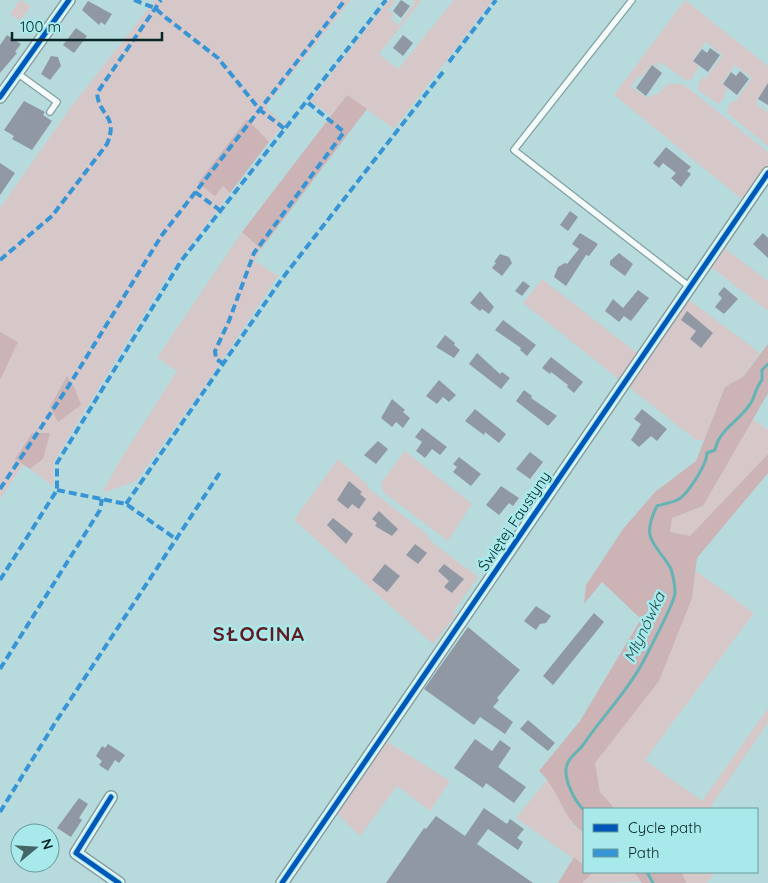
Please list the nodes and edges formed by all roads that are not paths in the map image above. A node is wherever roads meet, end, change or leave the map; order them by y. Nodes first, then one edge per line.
1 (69, 0) edge
2 (632, 0) edge
3 (17, 74) junction
4 (0, 97) edge
5 (50, 112) dead end
6 (768, 173) edge
7 (690, 287) junction
8 (111, 797) dead end
9 (119, 883) edge
10 (282, 883) edge

1 - 3 street
2 - 7 lane
3 - 4 street
3 - 5 lane
6 - 7 street, Świętej Faustyny
7 - 10 street, Świętej Faustyny
8 - 9 street

